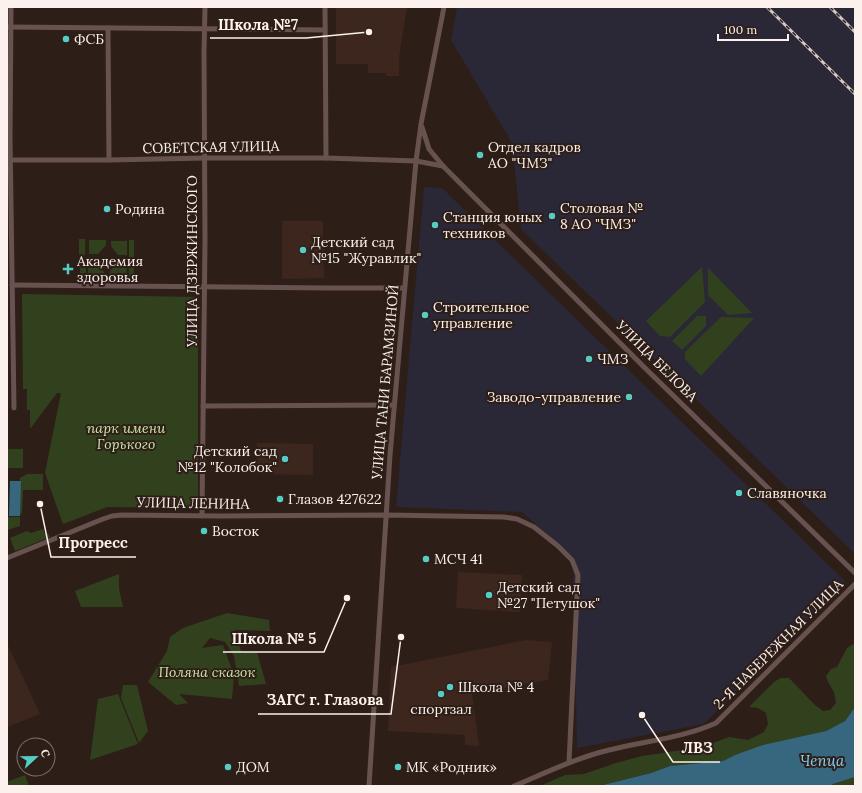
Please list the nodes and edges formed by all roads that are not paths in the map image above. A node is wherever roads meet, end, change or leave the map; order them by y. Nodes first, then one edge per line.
1 (11, 7) edge
2 (205, 7) edge
3 (325, 7) edge
4 (444, 7) edge
5 (9, 27) edge
6 (108, 28) junction
7 (205, 30) junction
8 (324, 30) junction
9 (421, 124) junction
10 (205, 158) junction
11 (326, 158) junction
12 (9, 160) edge
13 (109, 160) junction
14 (416, 161) junction
15 (443, 166) junction
16 (12, 285) junction
17 (204, 287) junction
18 (404, 288) junction
19 (394, 405) junction
20 (203, 406) junction
21 (14, 408) dead end
22 (387, 515) junction
23 (202, 516) junction
24 (7, 558) edge
25 (855, 573) edge
26 (855, 584) edge
27 (569, 762) junction
28 (369, 786) edge
29 (514, 786) edge

1 - 5 street
2 - 7 street, УЛИЦА ДЗЕРЖИНСКОГО
3 - 8 street
4 - 9 street, УЛИЦА ТАНИ БАРАМЗИНОЙ
5 - 6 street
5 - 12 street
6 - 7 street
6 - 13 street
7 - 8 street
7 - 10 street, УЛИЦА ДЗЕРЖИНСКОГО
8 - 11 street
9 - 14 street, УЛИЦА ТАНИ БАРАМЗИНОЙ
9 - 15 street, УЛИЦА БЕЛОВА
10 - 11 street, СОВЕТСКАЯ УЛИЦА
10 - 13 street, СОВЕТСКАЯ УЛИЦА
10 - 17 street, УЛИЦА ДЗЕРЖИНСКОГО
11 - 14 street, СОВЕТСКАЯ УЛИЦА
12 - 13 street, СОВЕТСКАЯ УЛИЦА
12 - 16 street
14 - 15 street
14 - 18 street, УЛИЦА ТАНИ БАРАМЗИНОЙ
15 - 25 street, УЛИЦА БЕЛОВА
16 - 17 street
16 - 21 street
17 - 18 street
17 - 20 street, УЛИЦА ДЗЕРЖИНСКОГО
18 - 19 street, УЛИЦА ТАНИ БАРАМЗИНОЙ
19 - 20 street
19 - 22 street, УЛИЦА ТАНИ БАРАМЗИНОЙ
20 - 23 street, УЛИЦА ДЗЕРЖИНСКОГО
22 - 23 street, УЛИЦА ЛЕНИНА
22 - 27 street, УЛИЦА ЛЕНИНА
22 - 28 street, УЛИЦА ТАНИ БАРАМЗИНОЙ
23 - 24 street, УЛИЦА ЛЕНИНА
26 - 27 street, 2-Я НАБЕРЕЖНАЯ УЛИЦА
27 - 29 street, 2-Я НАБЕРЕЖНАЯ УЛИЦА

